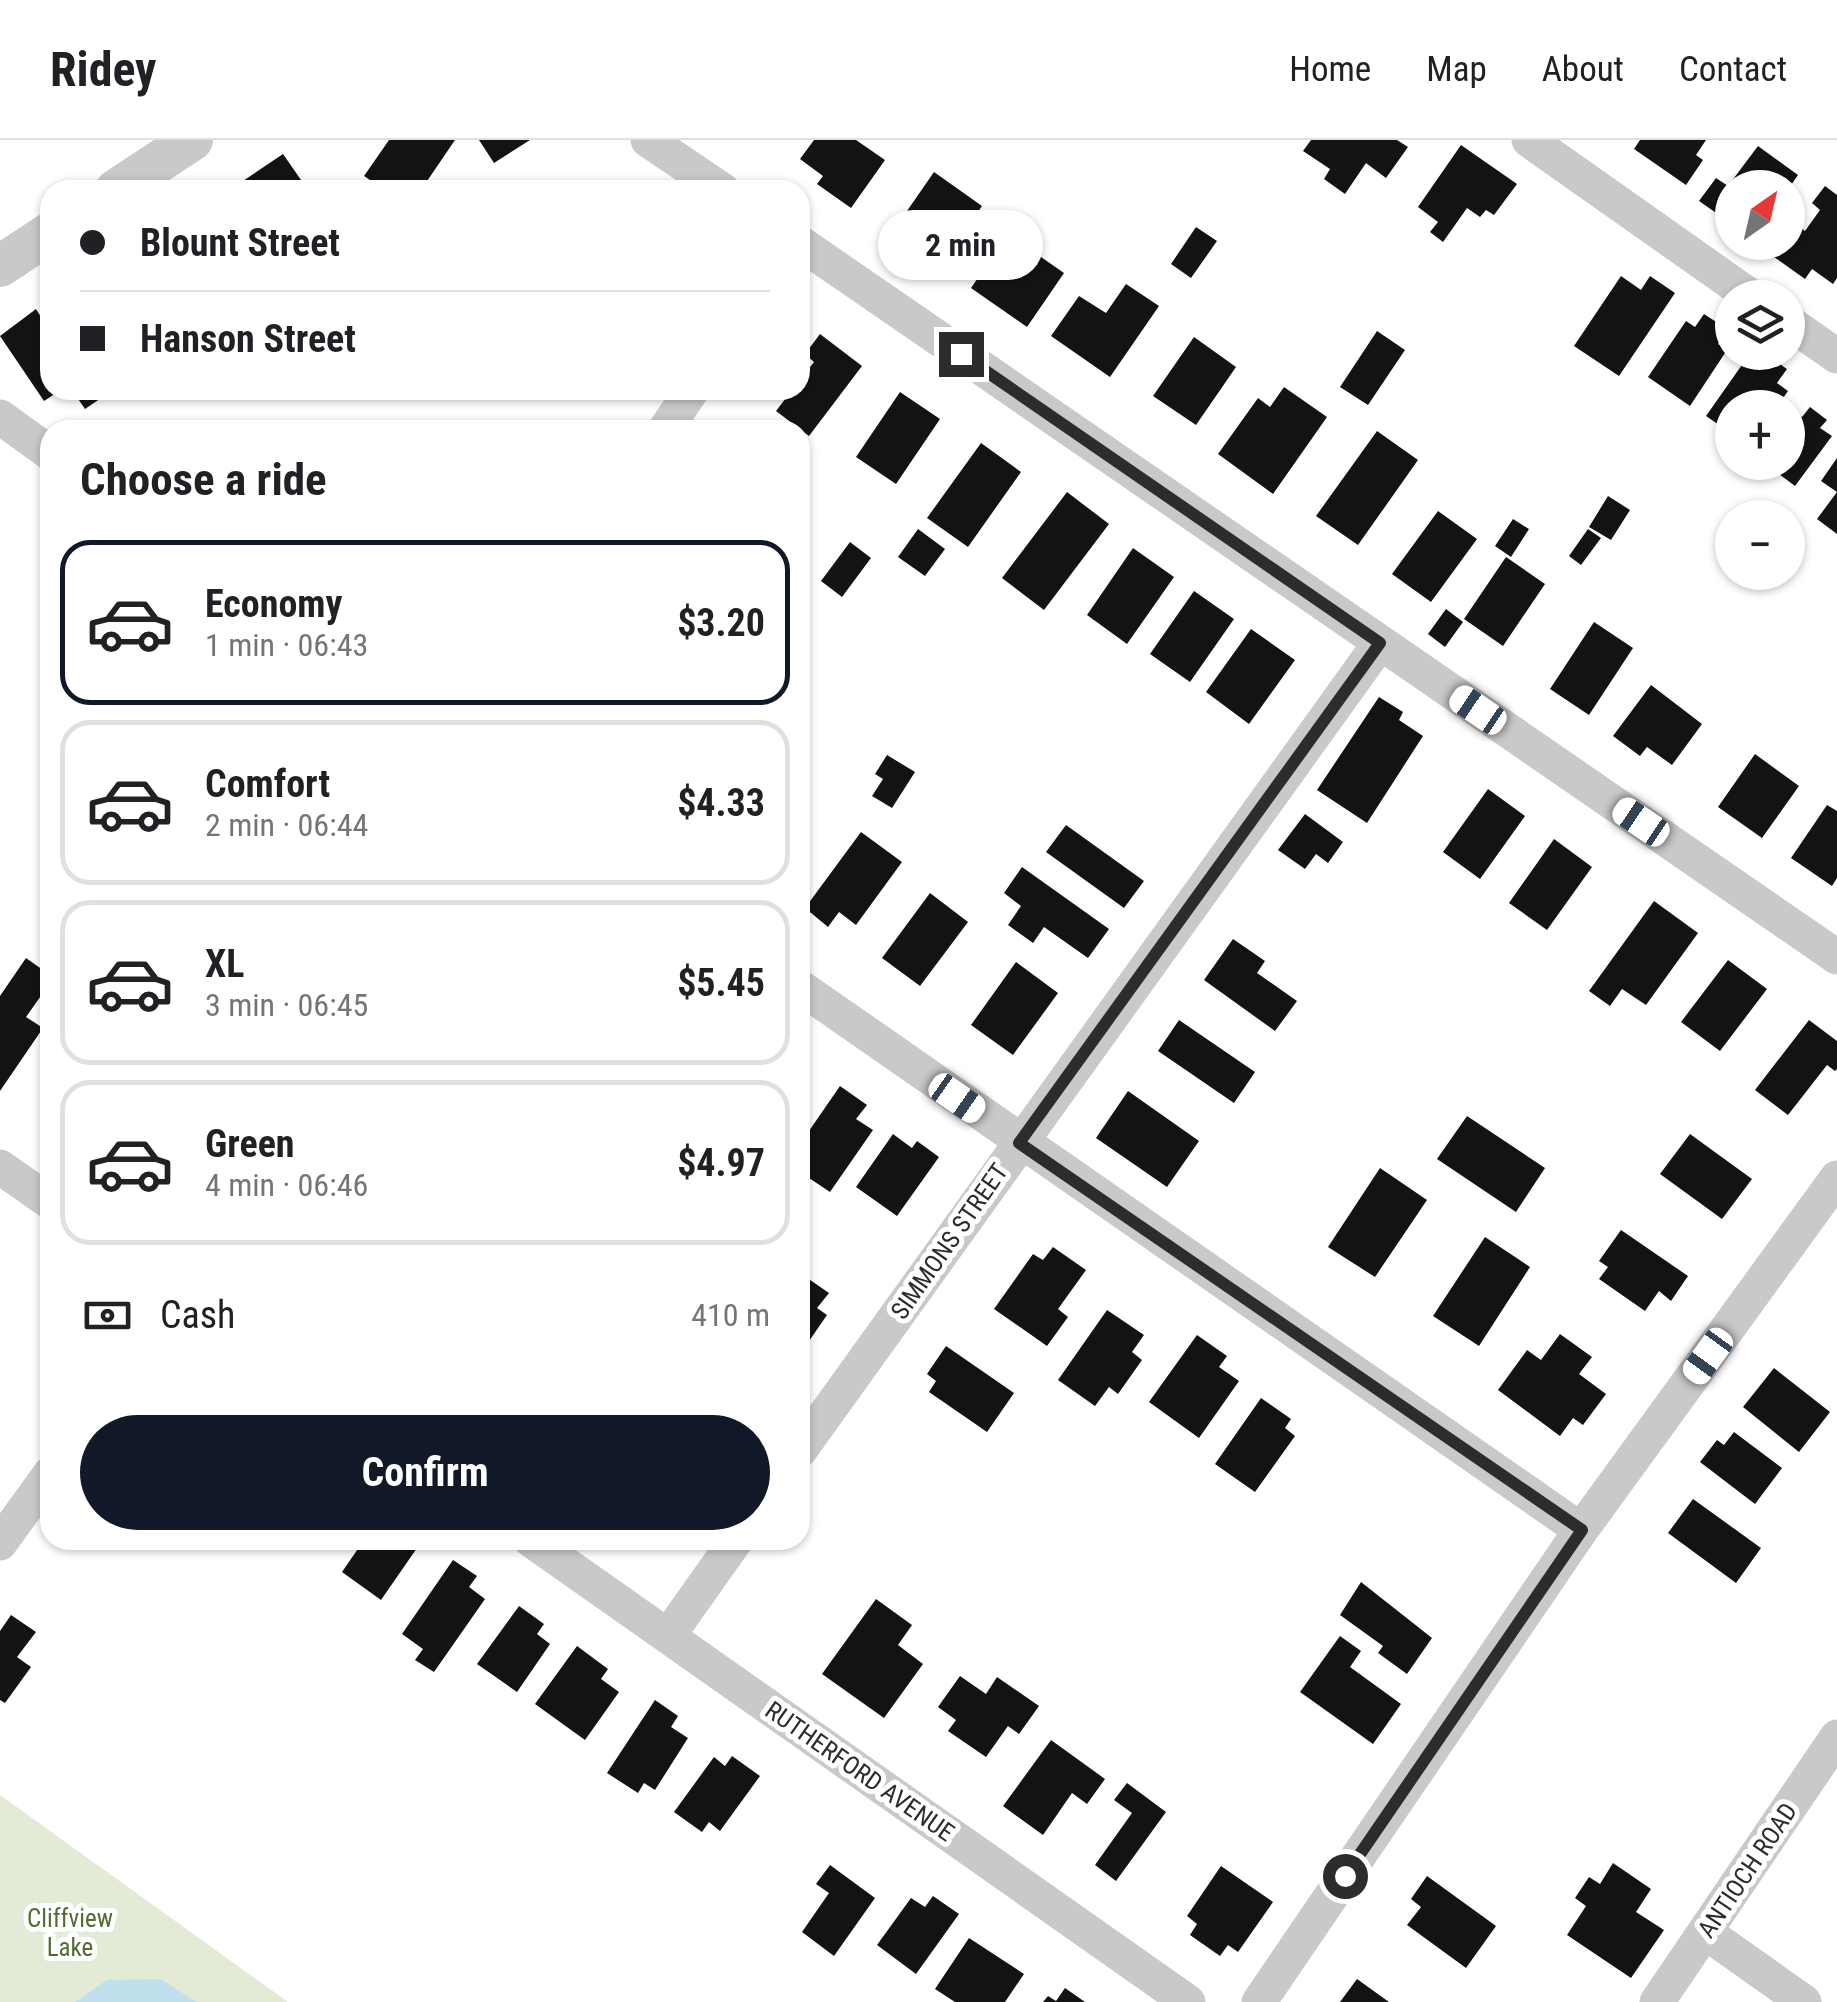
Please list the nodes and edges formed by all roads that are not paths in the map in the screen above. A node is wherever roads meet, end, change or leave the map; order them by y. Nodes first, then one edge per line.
1 (192, 140) edge
2 (648, 140) edge
3 (1529, 140) edge
4 (131, 180) edge
5 (707, 180) edge
6 (40, 240) edge
7 (810, 250) edge
8 (0, 266) edge
9 (1727, 280) edge
10 (1805, 334) edge
11 (1837, 356) edge
12 (0, 417) edge
13 (40, 446) edge
14 (1380, 643) junction
15 (1837, 957) edge
16 (810, 994) edge
17 (1019, 1143) junction
18 (0, 1167) edge
19 (1837, 1178) edge
20 (40, 1195) edge
21 (810, 1436) edge
22 (40, 1488) edge
23 (1582, 1530) junction
24 (0, 1543) edge
25 (545, 1550) edge
26 (729, 1550) edge
27 (668, 1636) junction
28 (1837, 1738) edge
29 (1705, 1932) junction
30 (1188, 2002) edge
31 (1260, 2002) edge
32 (1657, 2002) edge
33 (1804, 2002) edge

1 - 4 street
2 - 5 street
3 - 9 street
6 - 8 street
7 - 14 street
10 - 11 street
12 - 13 street
14 - 15 street
14 - 17 street, SIMMONS STREET
16 - 17 street
17 - 21 street, SIMMONS STREET
17 - 23 street
18 - 20 street
19 - 23 street
22 - 24 street
23 - 31 street
25 - 27 street, RUTHERFORD AVENUE
26 - 27 street
27 - 30 street, RUTHERFORD AVENUE
28 - 29 street, ANTIOCH ROAD
29 - 32 street, ANTIOCH ROAD
29 - 33 street

